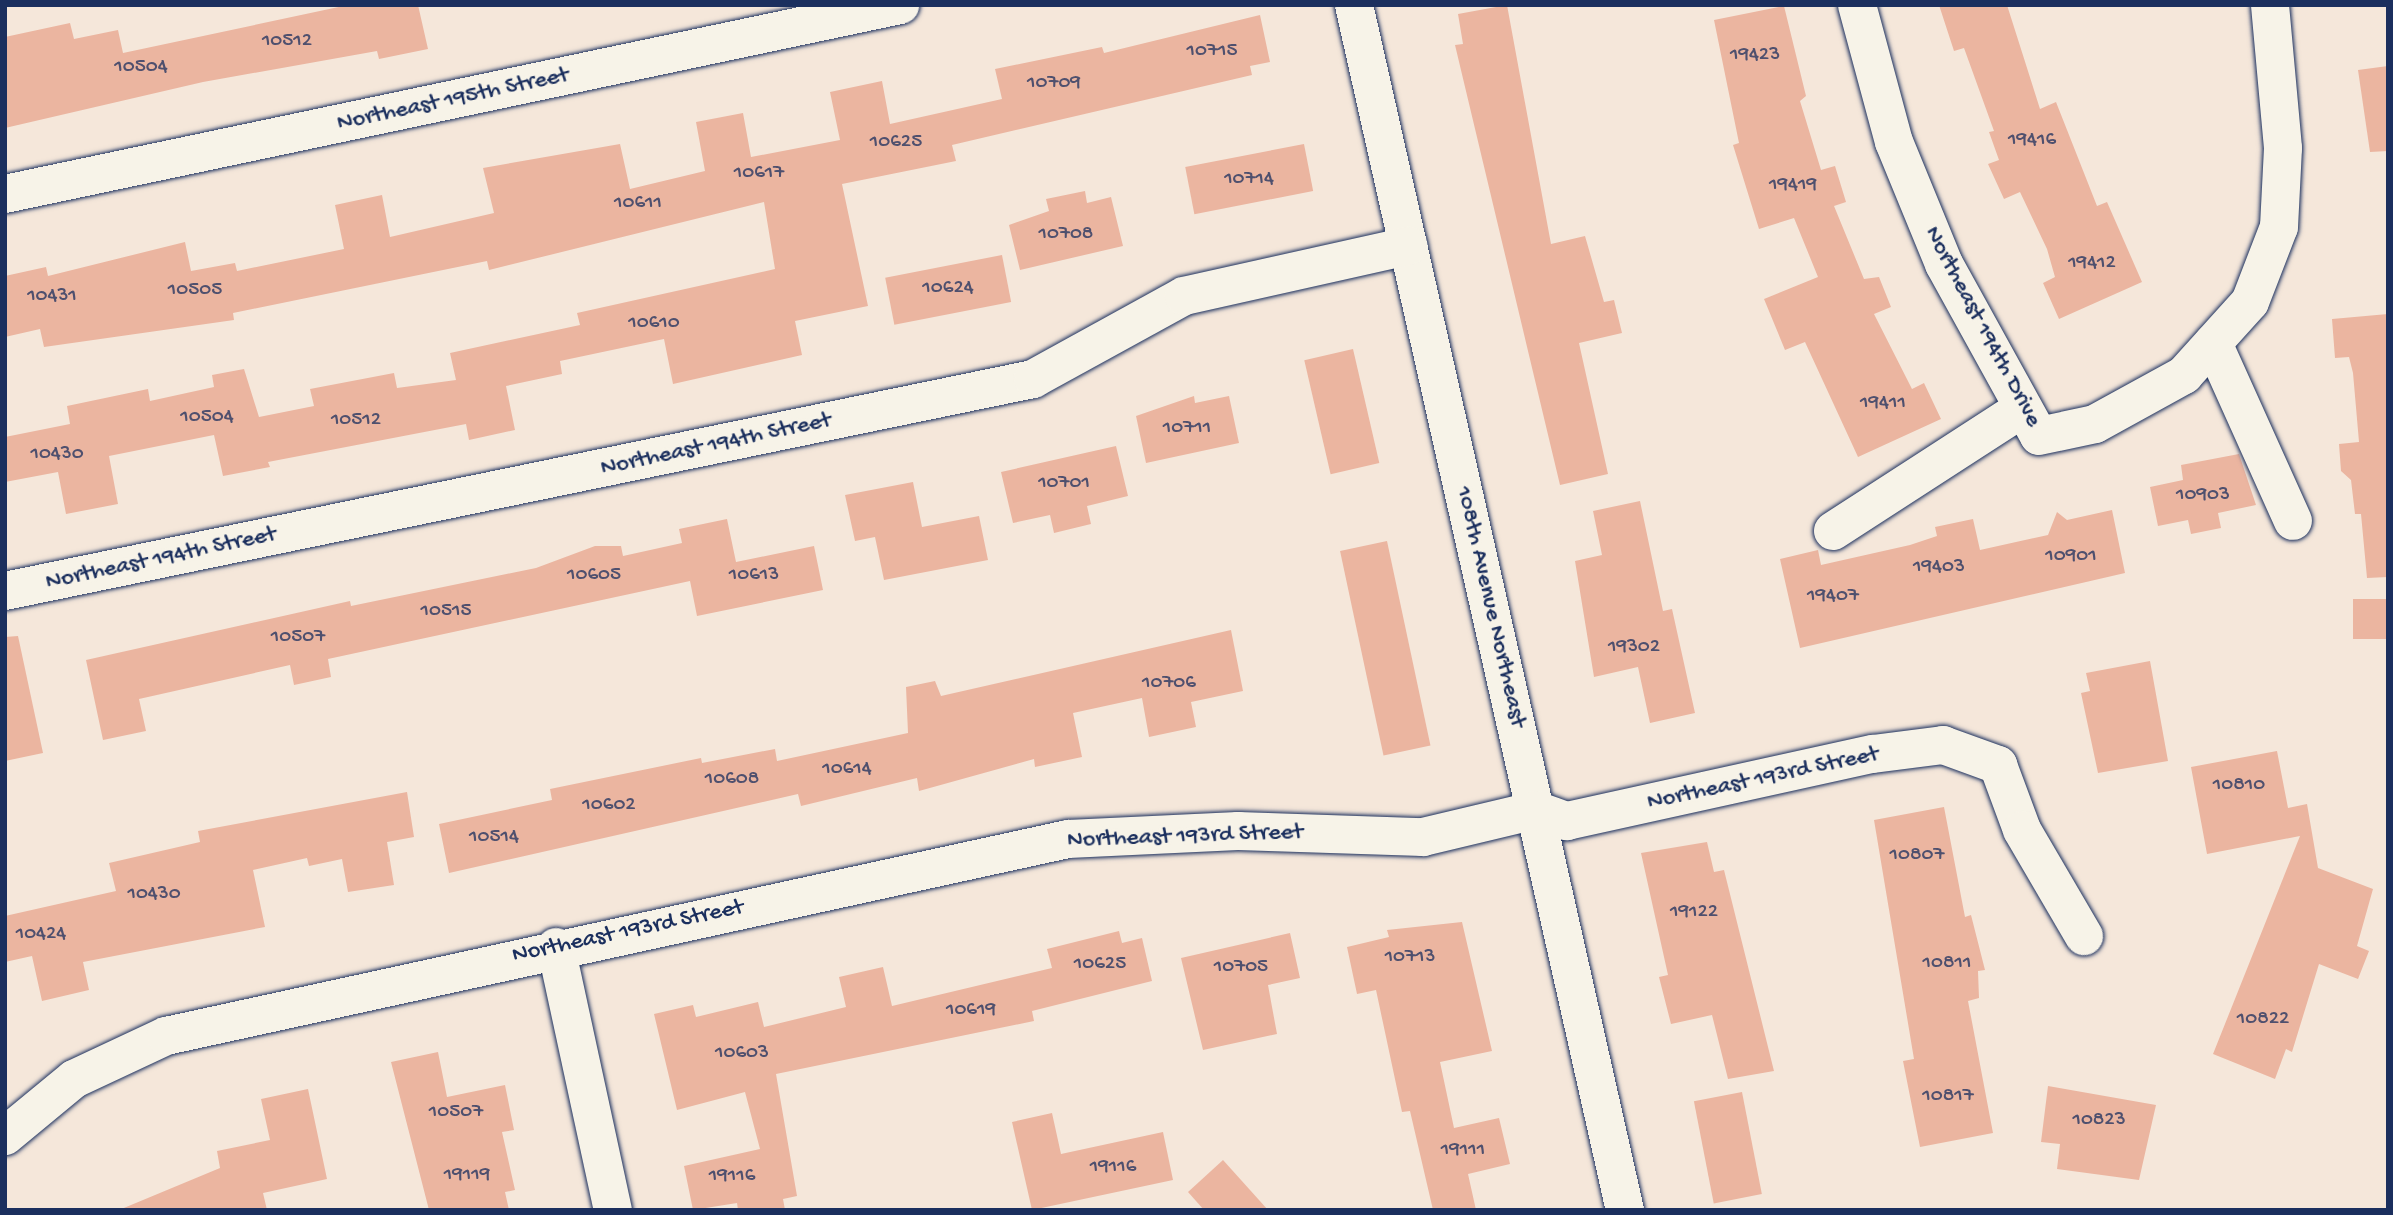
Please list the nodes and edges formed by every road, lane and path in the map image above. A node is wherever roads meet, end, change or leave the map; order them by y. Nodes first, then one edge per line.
1 (900, 5) edge
2 (1354, 5) edge
3 (1857, 5) edge
4 (2270, 5) edge
5 (5, 194) edge
6 (1408, 246) junction
7 (2213, 343) junction
8 (2023, 408) junction
9 (2293, 521) dead end
10 (1833, 531) dead end
11 (5, 591) edge
12 (1536, 810) junction
13 (2084, 936) dead end
14 (556, 947) junction
15 (5, 1136) edge
16 (613, 1210) edge
17 (1625, 1210) edge

1 - 5 street, Northeast 195th Street
2 - 6 street, 108th Avenue Northeast
3 - 8 street, Northeast 194th Drive
4 - 7 street, Northeast 194th Drive
6 - 11 street, Northeast 194th Street
6 - 12 street, 108th Avenue Northeast
7 - 8 street, Northeast 194th Drive
7 - 9 street
8 - 10 street
12 - 13 street, Northeast 193rd Street
12 - 14 street, Northeast 193rd Street
12 - 17 street, 108th Avenue Northeast
14 - 15 street, Northeast 193rd Street
14 - 16 street

